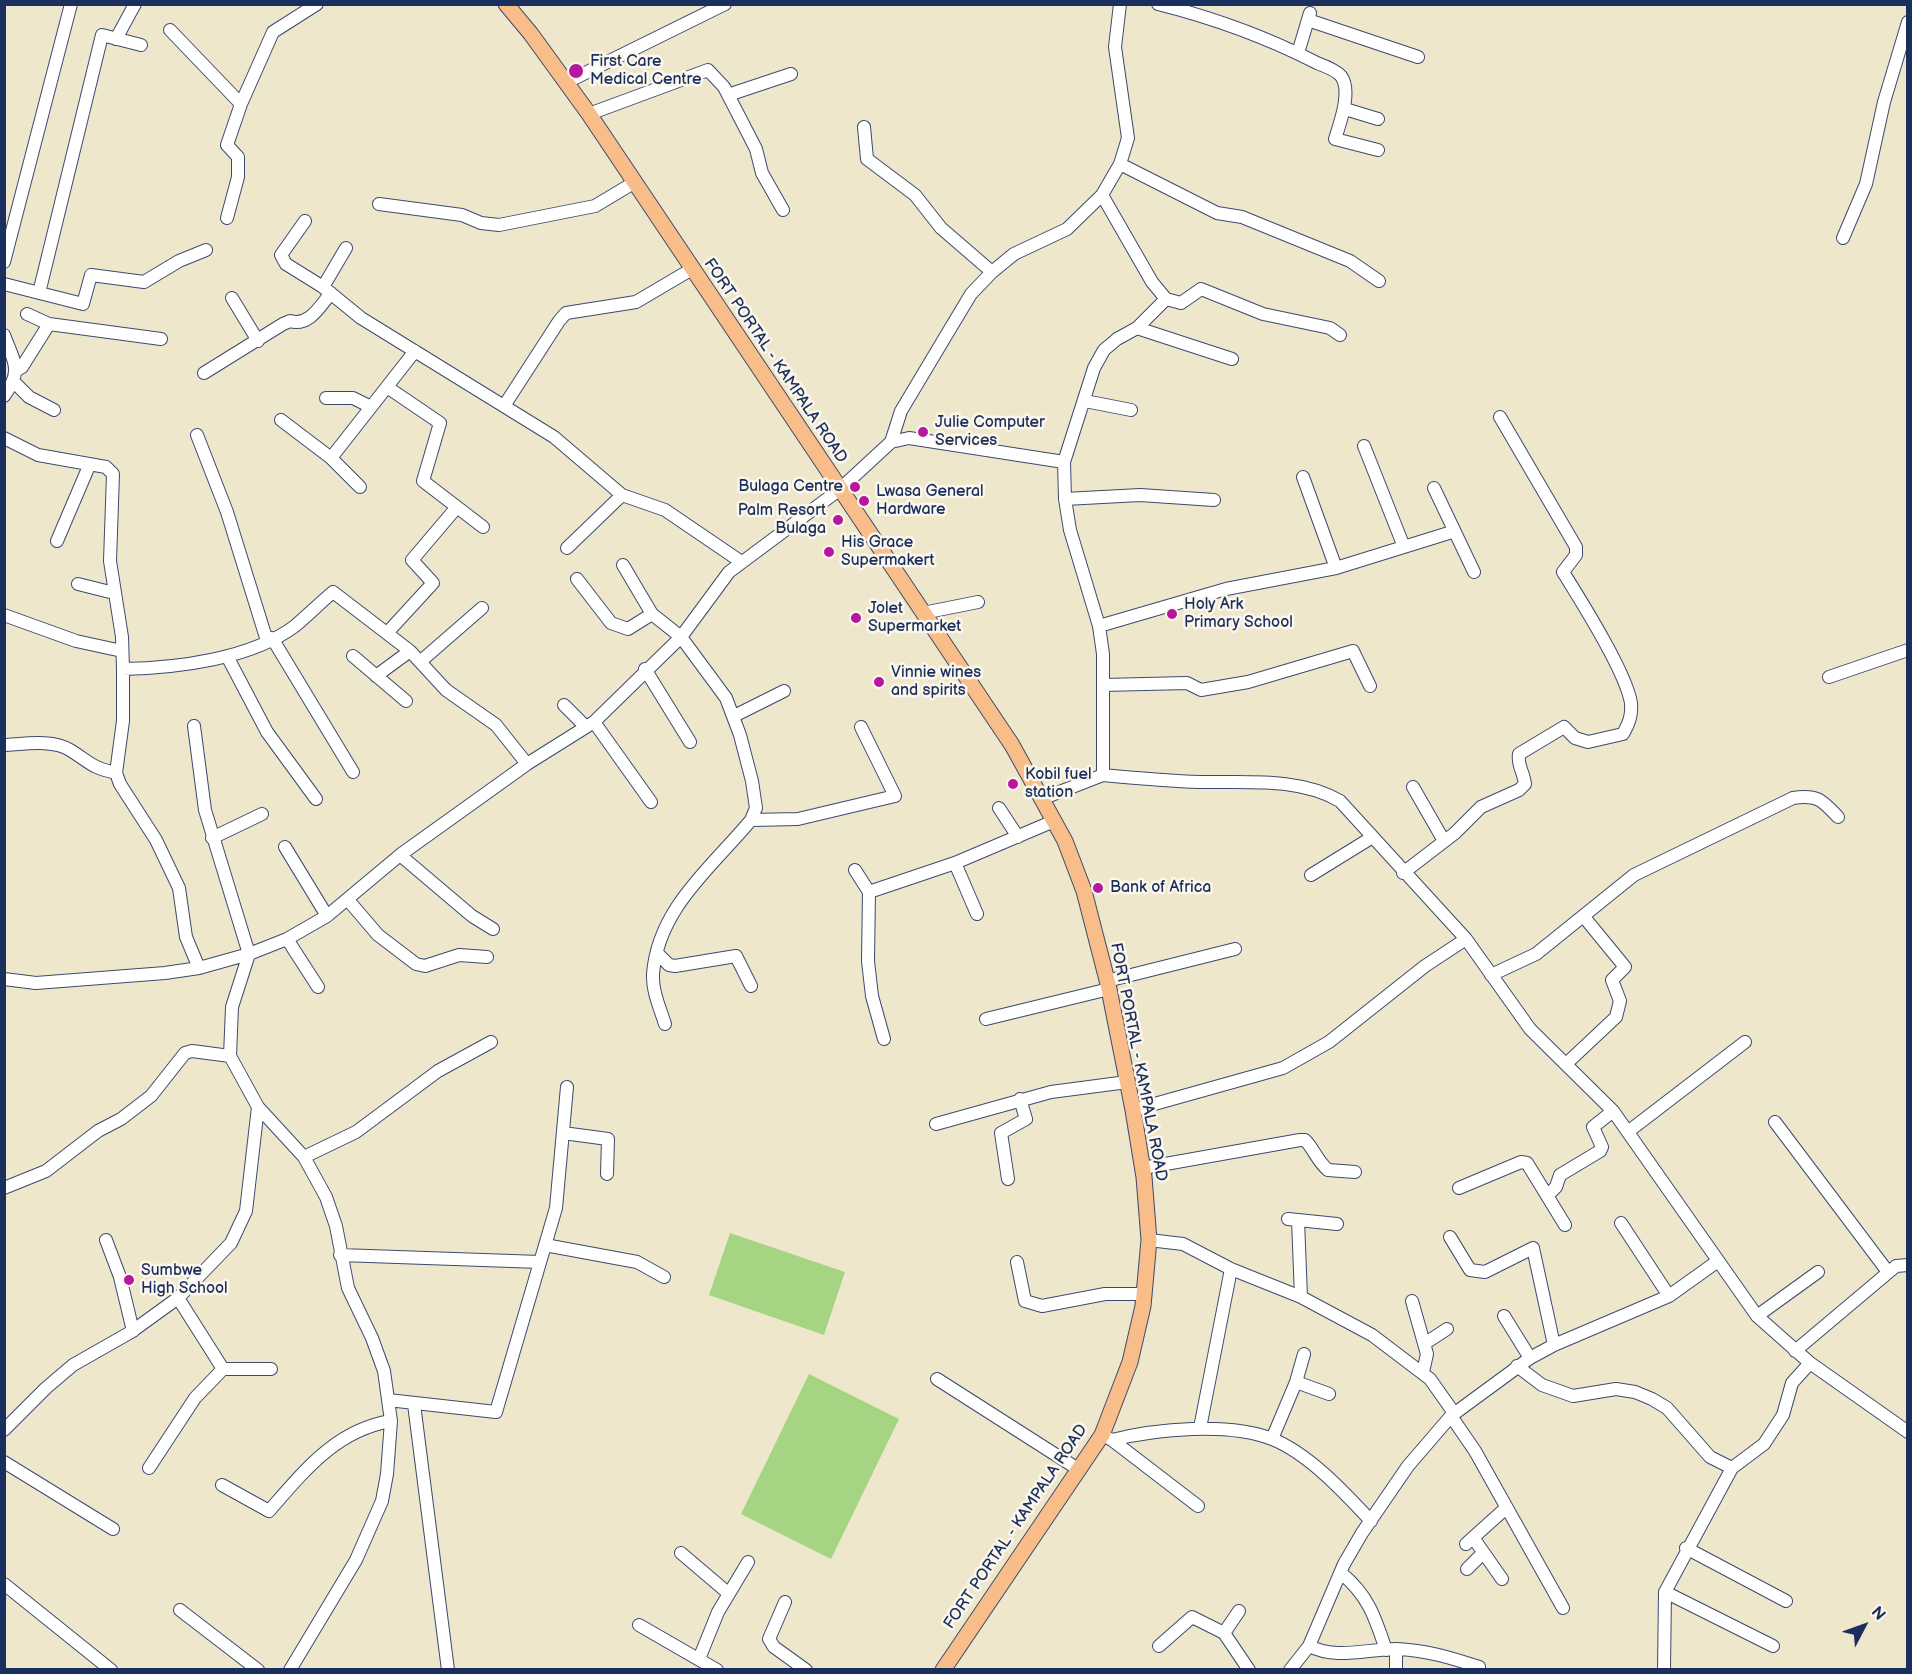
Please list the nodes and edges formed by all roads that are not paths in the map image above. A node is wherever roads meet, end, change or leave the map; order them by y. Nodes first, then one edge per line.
1 (71, 4) edge
2 (135, 4) edge
3 (317, 4) edge
4 (506, 4) edge
5 (724, 4) edge
6 (1120, 4) edge
7 (1158, 4) edge
8 (1908, 22) edge
9 (170, 30) dead end
10 (116, 39) junction
11 (141, 45) dead end
12 (1298, 53) junction
13 (1418, 57) dead end
14 (791, 74) dead end
15 (567, 82) junction
16 (728, 95) junction
17 (241, 104) junction
18 (1345, 109) junction
19 (589, 114) junction
20 (1378, 119) dead end
21 (864, 127) dead end
22 (1378, 150) dead end
23 (1120, 164) junction
24 (634, 182) junction
25 (1102, 195) junction
26 (379, 204) dead end
27 (783, 210) dead end
28 (227, 218) dead end
29 (305, 221) dead end
30 (1843, 238) dead end
31 (346, 248) dead end
32 (206, 250) dead end
33 (4, 262) edge
34 (692, 269) junction
35 (992, 272) junction
36 (1379, 281) dead end
37 (4, 284) edge
38 (327, 290) junction
39 (39, 293) junction
40 (232, 298) dead end
41 (1166, 299) junction
42 (27, 314) dead end
43 (49, 324) junction
44 (1137, 328) junction
45 (4, 335) edge
46 (1340, 335) dead end
47 (161, 339) dead end
48 (258, 341) junction
49 (415, 351) junction
50 (1232, 360) dead end
51 (17, 370) junction
52 (204, 373) dead end
53 (14, 382) junction
54 (387, 387) junction
55 (4, 396) edge
56 (326, 398) dead end
57 (1085, 401) junction
58 (504, 406) junction
59 (370, 407) junction
60 (54, 410) dead end
61 (1131, 410) dead end
62 (1500, 417) dead end
63 (281, 420) dead end
64 (197, 435) dead end
65 (4, 438) edge
66 (891, 442) junction
67 (1364, 446) dead end
68 (331, 458) junction
69 (1064, 462) junction
70 (89, 466) junction
71 (1303, 477) dead end
72 (360, 487) dead end
73 (1434, 488) dead end
74 (839, 490) junction
75 (622, 495) junction
76 (1065, 499) junction
77 (1214, 500) dead end
78 (457, 507) junction
79 (483, 527) dead end
80 (1452, 532) junction
81 (57, 541) dead end
82 (1404, 547) junction
83 (567, 548) dead end
84 (740, 561) junction
85 (623, 565) dead end
86 (1336, 568) junction
87 (1474, 572) dead end
88 (577, 579) dead end
89 (78, 584) dead end
90 (114, 593) junction
91 (978, 602) dead end
92 (482, 608) dead end
93 (923, 613) junction
94 (652, 614) junction
95 (4, 615) edge
96 (1099, 626) junction
97 (387, 633) junction
98 (681, 637) junction
99 (269, 640) junction
100 (1908, 650) edge
101 (122, 651) junction
102 (410, 651) junction
103 (227, 656) junction
104 (353, 656) dead end
105 (422, 661) junction
106 (123, 669) junction
107 (645, 669) junction
108 (376, 676) junction
109 (1829, 677) dead end
110 (1103, 685) junction
111 (1370, 686) dead end
112 (784, 691) dead end
113 (406, 701) dead end
114 (564, 705) dead end
115 (734, 716) junction
116 (590, 724) junction
117 (194, 726) dead end
118 (861, 727) dead end
119 (690, 741) dead end
120 (4, 745) edge
121 (527, 765) junction
122 (353, 772) dead end
123 (116, 773) junction
124 (1103, 775) junction
125 (1413, 788) dead end
126 (1044, 798) junction
127 (316, 799) dead end
128 (651, 802) dead end
129 (999, 808) dead end
130 (262, 814) dead end
131 (1838, 817) dead end
132 (751, 820) junction
133 (1054, 821) junction
134 (1018, 837) junction
135 (212, 838) junction
136 (1371, 838) junction
137 (1444, 841) junction
138 (285, 847) dead end
139 (400, 855) junction
140 (955, 863) junction
141 (855, 870) dead end
142 (1403, 873) junction
143 (1311, 875) dead end
144 (869, 892) junction
145 (348, 900) junction
146 (977, 914) dead end
147 (327, 916) junction
148 (1584, 917) junction
149 (493, 929) dead end
150 (287, 939) junction
151 (1466, 939) junction
152 (1235, 949) dead end
153 (249, 954) junction
154 (658, 954) junction
155 (487, 957) dead end
156 (199, 969) junction
157 (1491, 975) junction
158 (4, 979) edge
159 (1108, 985) junction
160 (751, 986) dead end
161 (318, 987) dead end
162 (986, 1019) dead end
163 (665, 1024) dead end
164 (884, 1039) dead end
165 (491, 1042) dead end
166 (1745, 1042) dead end
167 (230, 1056) junction
168 (1566, 1064) junction
169 (1127, 1082) junction
170 (567, 1087) dead end
171 (1020, 1099) junction
172 (258, 1107) junction
173 (1133, 1110) junction
174 (1613, 1111) junction
175 (1774, 1122) dead end
176 (936, 1124) dead end
177 (1629, 1131) junction
178 (563, 1133) junction
179 (304, 1157) junction
180 (1143, 1168) junction
181 (1355, 1172) dead end
182 (608, 1174) dead end
183 (1008, 1179) dead end
184 (4, 1188) edge
185 (1459, 1188) dead end
186 (1547, 1196) junction
187 (1622, 1223) dead end
188 (1337, 1224) dead end
189 (1565, 1225) dead end
190 (1450, 1237) dead end
191 (106, 1240) dead end
192 (1149, 1240) junction
193 (545, 1245) junction
194 (340, 1255) junction
195 (1718, 1261) junction
196 (540, 1262) junction
197 (1017, 1262) dead end
198 (1908, 1264) edge
199 (1231, 1269) junction
200 (1818, 1272) dead end
201 (1888, 1272) junction
202 (664, 1277) dead end
203 (1143, 1294) junction
204 (1668, 1296) junction
205 (1301, 1297) junction
206 (178, 1298) junction
207 (1412, 1300) dead end
208 (1504, 1316) dead end
209 (1757, 1316) junction
210 (1447, 1329) dead end
211 (133, 1331) junction
212 (1424, 1344) junction
213 (1554, 1345) junction
214 (1795, 1351) junction
215 (1304, 1354) dead end
216 (1530, 1358) junction
217 (1810, 1363) junction
218 (1517, 1366) junction
219 (271, 1368) dead end
220 (223, 1369) junction
221 (1423, 1372) junction
222 (937, 1379) dead end
223 (1296, 1382) junction
224 (1329, 1394) dead end
225 (388, 1400) junction
226 (414, 1404) junction
227 (1452, 1415) junction
228 (390, 1421) junction
229 (1200, 1428) junction
230 (4, 1430) edge
231 (1908, 1432) edge
232 (1107, 1437) junction
233 (1272, 1439) junction
234 (4, 1462) edge
235 (148, 1468) dead end
236 (1732, 1468) junction
237 (1078, 1469) junction
238 (222, 1485) dead end
239 (1198, 1506) dead end
240 (1506, 1508) junction
241 (1371, 1521) junction
242 (113, 1529) dead end
243 (1686, 1548) junction
244 (681, 1553) dead end
245 (1482, 1554) junction
246 (748, 1562) dead end
247 (1467, 1569) dead end
248 (1341, 1573) junction
249 (1502, 1580) dead end
250 (4, 1584) edge
251 (1665, 1592) junction
252 (728, 1593) junction
253 (1786, 1601) dead end
254 (784, 1602) dead end
255 (1563, 1608) dead end
256 (180, 1610) dead end
257 (1239, 1611) dead end
258 (639, 1625) dead end
259 (1224, 1634) junction
260 (1159, 1646) dead end
261 (1308, 1646) junction
262 (1773, 1646) dead end
263 (1391, 1650) junction
264 (699, 1659) junction
265 (1293, 1669) edge
266 (111, 1670) edge
267 (258, 1670) edge
268 (290, 1670) edge
269 (448, 1670) edge
270 (717, 1670) edge
271 (806, 1670) edge
272 (943, 1670) edge
273 (1249, 1670) edge
274 (1396, 1670) edge
275 (1479, 1670) edge
276 (1664, 1670) edge

1 - 33 street
2 - 10 street
3 - 17 street
4 - 15 main road, FORT PORTAL - KAMPALA ROAD
5 - 15 street
6 - 23 street
7 - 12 street
8 - 30 street
9 - 17 street
10 - 11 street
10 - 39 street
12 - 13 street
12 - 18 street
14 - 16 street
15 - 19 main road, FORT PORTAL - KAMPALA ROAD
16 - 19 street
16 - 27 street
17 - 28 street
18 - 20 street
18 - 22 street
19 - 24 main road, FORT PORTAL - KAMPALA ROAD
21 - 35 street
23 - 25 street
23 - 36 street
24 - 26 street
24 - 34 main road, FORT PORTAL - KAMPALA ROAD
25 - 35 street
25 - 41 street
29 - 38 street
31 - 38 street
32 - 39 street
34 - 58 street
34 - 74 main road, FORT PORTAL - KAMPALA ROAD
35 - 66 street
37 - 39 street
38 - 48 street
38 - 49 street
40 - 48 street
41 - 44 street
41 - 46 street
42 - 43 street
43 - 47 street
43 - 51 street
44 - 50 street
44 - 57 street
45 - 51 street
48 - 52 street
49 - 54 street
49 - 58 street
51 - 53 street
53 - 55 street
53 - 60 street
54 - 59 street
54 - 78 street
56 - 59 street
57 - 61 street
57 - 69 street
58 - 75 street
59 - 68 street
62 - 137 street
63 - 68 street
64 - 99 street
65 - 70 street
66 - 69 street
66 - 74 street
67 - 82 street
68 - 72 street
69 - 76 street
70 - 81 street
70 - 90 street
71 - 86 street
73 - 80 street
74 - 84 street
74 - 93 main road, FORT PORTAL - KAMPALA ROAD
75 - 83 street
75 - 84 street
76 - 77 street
76 - 96 street
78 - 79 street
78 - 97 street
80 - 82 street
80 - 87 street
82 - 86 street
84 - 98 street
85 - 94 street
86 - 96 street
88 - 94 street
89 - 90 street
90 - 101 street
91 - 93 street
92 - 105 street
93 - 126 main road, FORT PORTAL - KAMPALA ROAD
94 - 98 street
95 - 101 street
96 - 110 street
97 - 99 street
97 - 102 street
98 - 107 street
98 - 115 street
99 - 103 street
99 - 122 street
100 - 109 street
101 - 106 street
102 - 105 street
102 - 108 street
103 - 106 street
103 - 127 street
104 - 108 street
105 - 121 street
106 - 123 street
107 - 116 street
107 - 119 street
108 - 113 street
110 - 111 street
110 - 124 street
112 - 115 street
114 - 116 street
115 - 132 street
116 - 121 street
116 - 128 street
117 - 135 street
118 - 132 street
120 - 123 street
121 - 139 street
123 - 156 street
124 - 126 street
124 - 136 street
125 - 137 street
126 - 133 main road, FORT PORTAL - KAMPALA ROAD
129 - 134 street
130 - 135 street
131 - 148 street
132 - 154 street
133 - 134 street
133 - 159 main road, FORT PORTAL - KAMPALA ROAD
134 - 140 street
135 - 153 street
136 - 142 street
136 - 143 street
137 - 142 street
138 - 147 street
139 - 145 street
139 - 149 street
140 - 144 street
140 - 146 street
141 - 144 street
142 - 151 street
144 - 164 street
145 - 147 street
145 - 155 street
147 - 150 street
148 - 157 street
148 - 168 street
150 - 153 street
150 - 161 street
151 - 157 street
151 - 173 street
152 - 159 street
153 - 156 street
153 - 167 street
154 - 160 street
154 - 163 street
156 - 158 street
157 - 168 street
159 - 162 street
159 - 169 main road, FORT PORTAL - KAMPALA ROAD
165 - 179 street
166 - 177 street
167 - 172 street
167 - 184 street
168 - 174 street
169 - 171 street
169 - 173 main road, FORT PORTAL - KAMPALA ROAD
170 - 178 street
171 - 176 street
171 - 183 street
172 - 179 street
172 - 206 street
173 - 180 main road, FORT PORTAL - KAMPALA ROAD
174 - 177 street
174 - 186 street
175 - 201 street
177 - 195 street
178 - 182 street
178 - 193 street
179 - 194 street
180 - 181 street
180 - 192 main road, FORT PORTAL - KAMPALA ROAD
185 - 186 street
186 - 189 street
187 - 204 street
188 - 205 street
190 - 213 street
191 - 211 street
192 - 199 street
192 - 203 main road, FORT PORTAL - KAMPALA ROAD
193 - 196 street
193 - 202 street
194 - 196 street
194 - 225 street
195 - 204 street
195 - 209 street
196 - 226 street
197 - 203 street
198 - 201 street
199 - 205 street
199 - 229 street
200 - 209 street
201 - 214 street
203 - 232 main road, FORT PORTAL - KAMPALA ROAD
204 - 213 street
205 - 221 street
206 - 211 street
206 - 220 street
207 - 212 street
208 - 216 street
209 - 214 street
210 - 212 street
211 - 230 street
212 - 221 street
213 - 216 street
214 - 217 street
215 - 223 street
216 - 218 street
217 - 231 street
217 - 236 street
218 - 227 street
218 - 236 street
219 - 220 street
220 - 235 street
221 - 227 street
222 - 237 street
223 - 224 street
223 - 233 street
225 - 226 street
225 - 228 street
226 - 269 street
227 - 240 street
227 - 241 street
228 - 238 street
228 - 268 street
229 - 232 street
229 - 233 street
232 - 237 main road, FORT PORTAL - KAMPALA ROAD
232 - 239 street
233 - 241 street
234 - 242 street
236 - 243 street
237 - 272 main road, FORT PORTAL - KAMPALA ROAD
240 - 245 street
240 - 255 street
241 - 248 street
243 - 251 street
243 - 253 street
244 - 252 street
245 - 247 street
245 - 249 street
246 - 252 street
248 - 261 street
248 - 263 street
250 - 266 street
251 - 262 street
251 - 276 street
252 - 264 street
254 - 271 street
256 - 267 street
257 - 259 street
258 - 264 street
259 - 260 street
259 - 273 street
261 - 263 street
261 - 265 street
263 - 274 street
263 - 275 street
264 - 270 street

